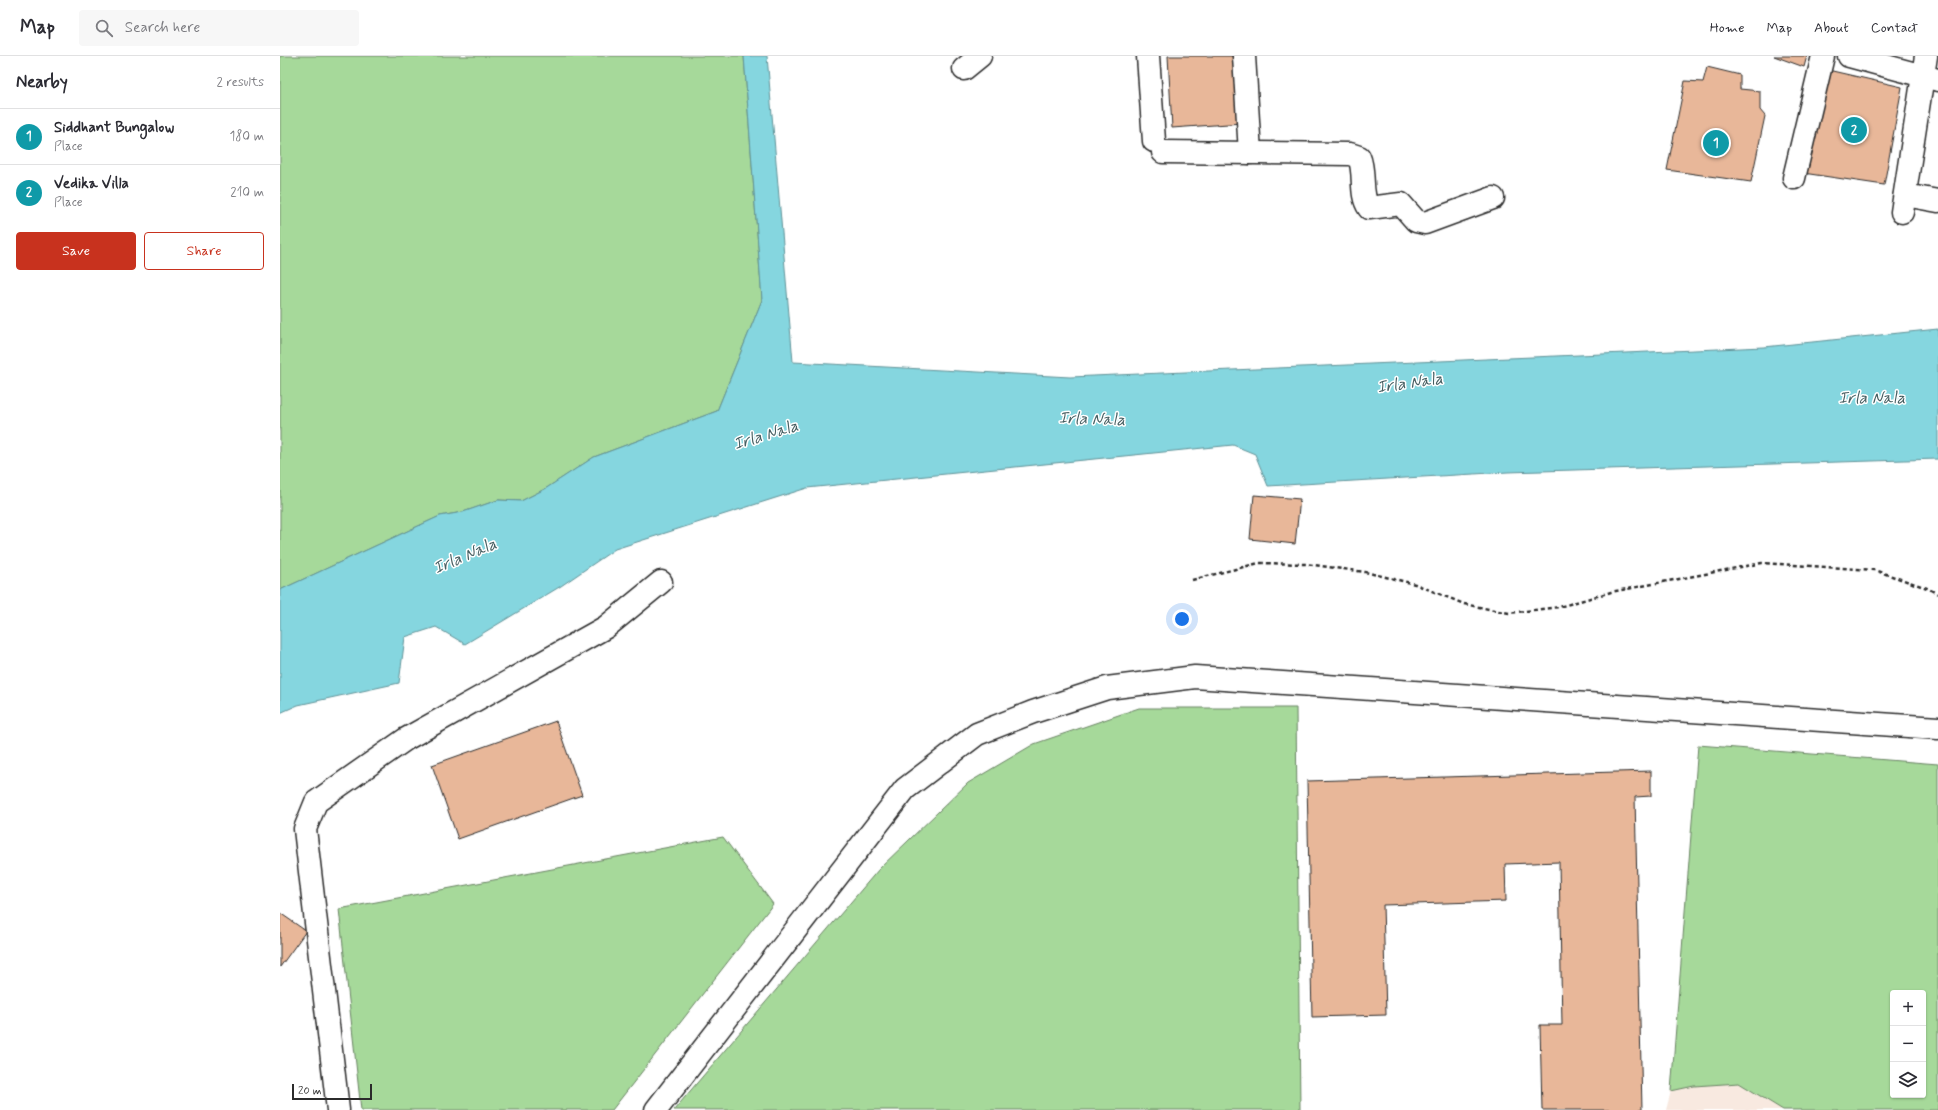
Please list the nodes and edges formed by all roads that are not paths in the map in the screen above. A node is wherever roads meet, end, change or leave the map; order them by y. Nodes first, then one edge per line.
1 (1148, 56) edge
2 (1244, 56) edge
3 (1823, 56) edge
4 (1849, 56) edge
5 (1929, 71) edge
6 (1250, 153) junction
7 (1794, 178) dead end
8 (1493, 198) dead end
9 (1938, 201) edge
10 (661, 582) dead end
11 (1938, 728) edge
12 (338, 1110) edge
13 (656, 1110) edge

1 - 6 street
2 - 6 street
3 - 7 street
4 - 5 street
5 - 9 street
6 - 8 street
10 - 12 street
11 - 13 street

